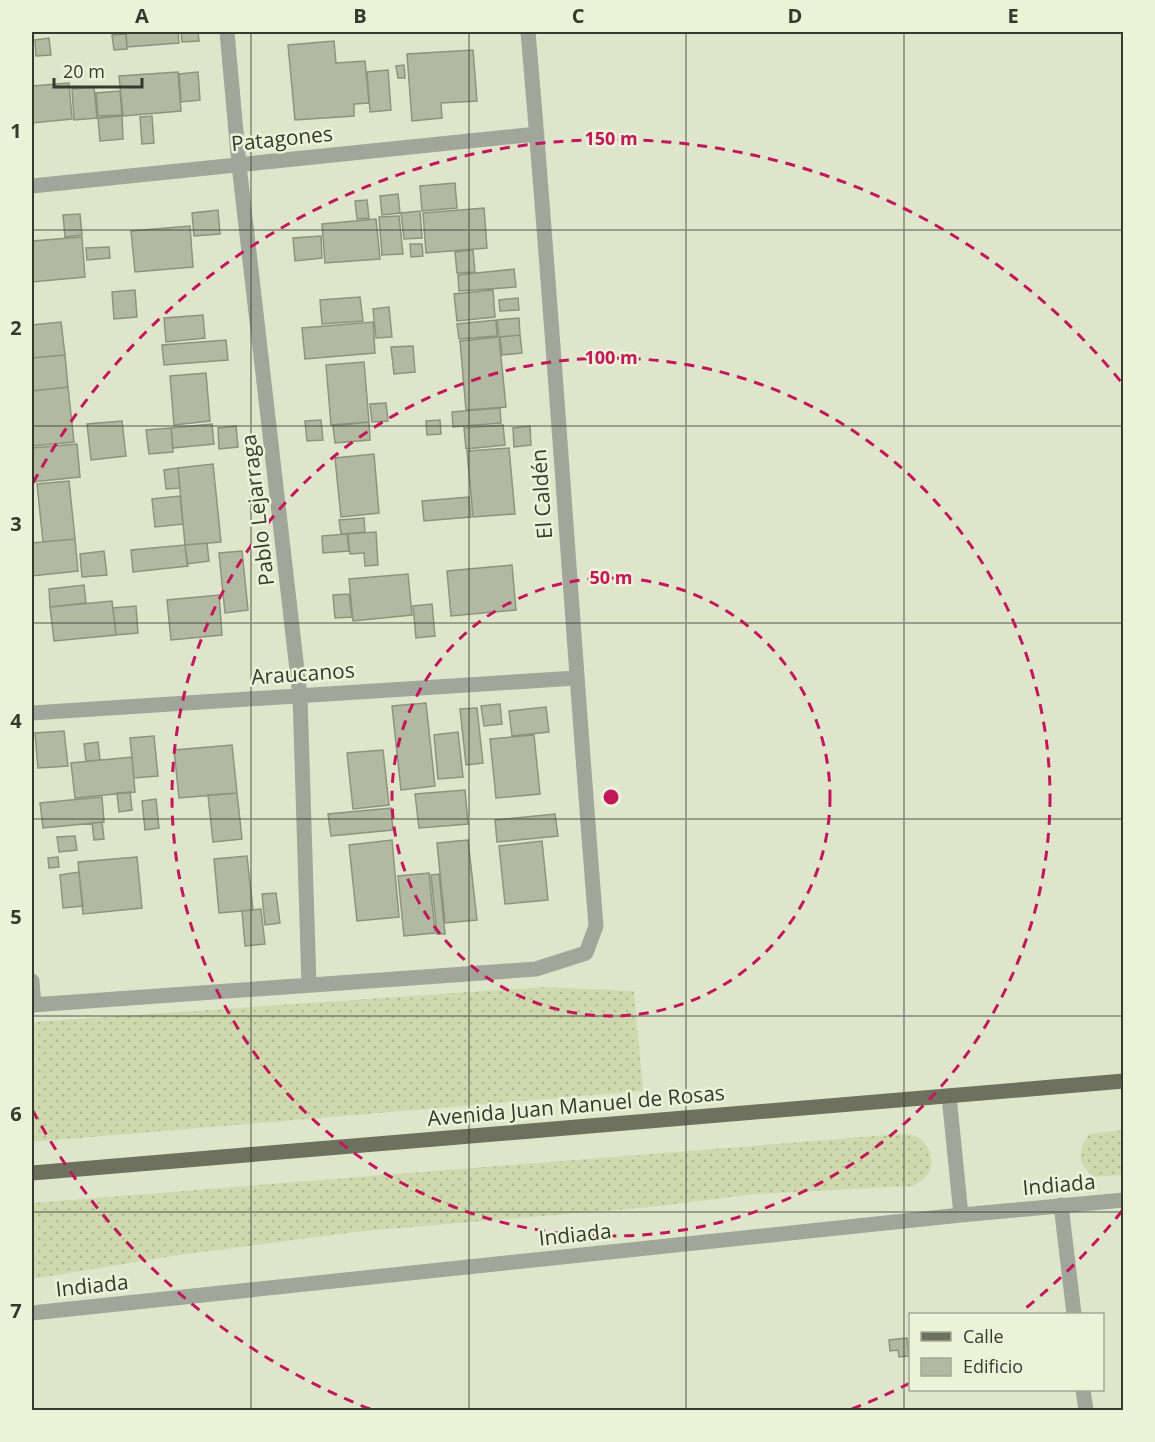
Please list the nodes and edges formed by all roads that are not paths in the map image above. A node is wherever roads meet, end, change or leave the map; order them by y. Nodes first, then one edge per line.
1 (227, 32) edge
2 (528, 32) edge
3 (537, 134) junction
4 (239, 165) junction
5 (32, 186) edge
6 (576, 678) junction
7 (300, 696) junction
8 (32, 713) edge
9 (32, 981) edge
10 (309, 985) junction
11 (33, 1005) edge
12 (1124, 1081) edge
13 (949, 1096) junction
14 (32, 1173) edge
15 (1124, 1200) edge
16 (1061, 1205) junction
17 (961, 1215) junction
18 (1074, 1313) edge
19 (32, 1314) edge
20 (1083, 1391) edge
21 (1086, 1410) edge

1 - 4 street, Pablo Lejarraga
2 - 3 street, El Caldén
3 - 4 street, Patagones
3 - 6 street, El Caldén
4 - 5 street, Patagones
4 - 7 street, Pablo Lejarraga
6 - 7 street, Araucanos
6 - 10 street, El Caldén
7 - 8 street, Araucanos
7 - 10 street, Pablo Lejarraga
9 - 11 street
10 - 11 street
12 - 13 main road, Avenida Juan Manuel de Rosas
13 - 14 main road, Avenida Juan Manuel de Rosas
13 - 17 street
15 - 16 street, Indiada
16 - 17 street, Indiada
16 - 18 street
17 - 19 street, Indiada
20 - 21 street

